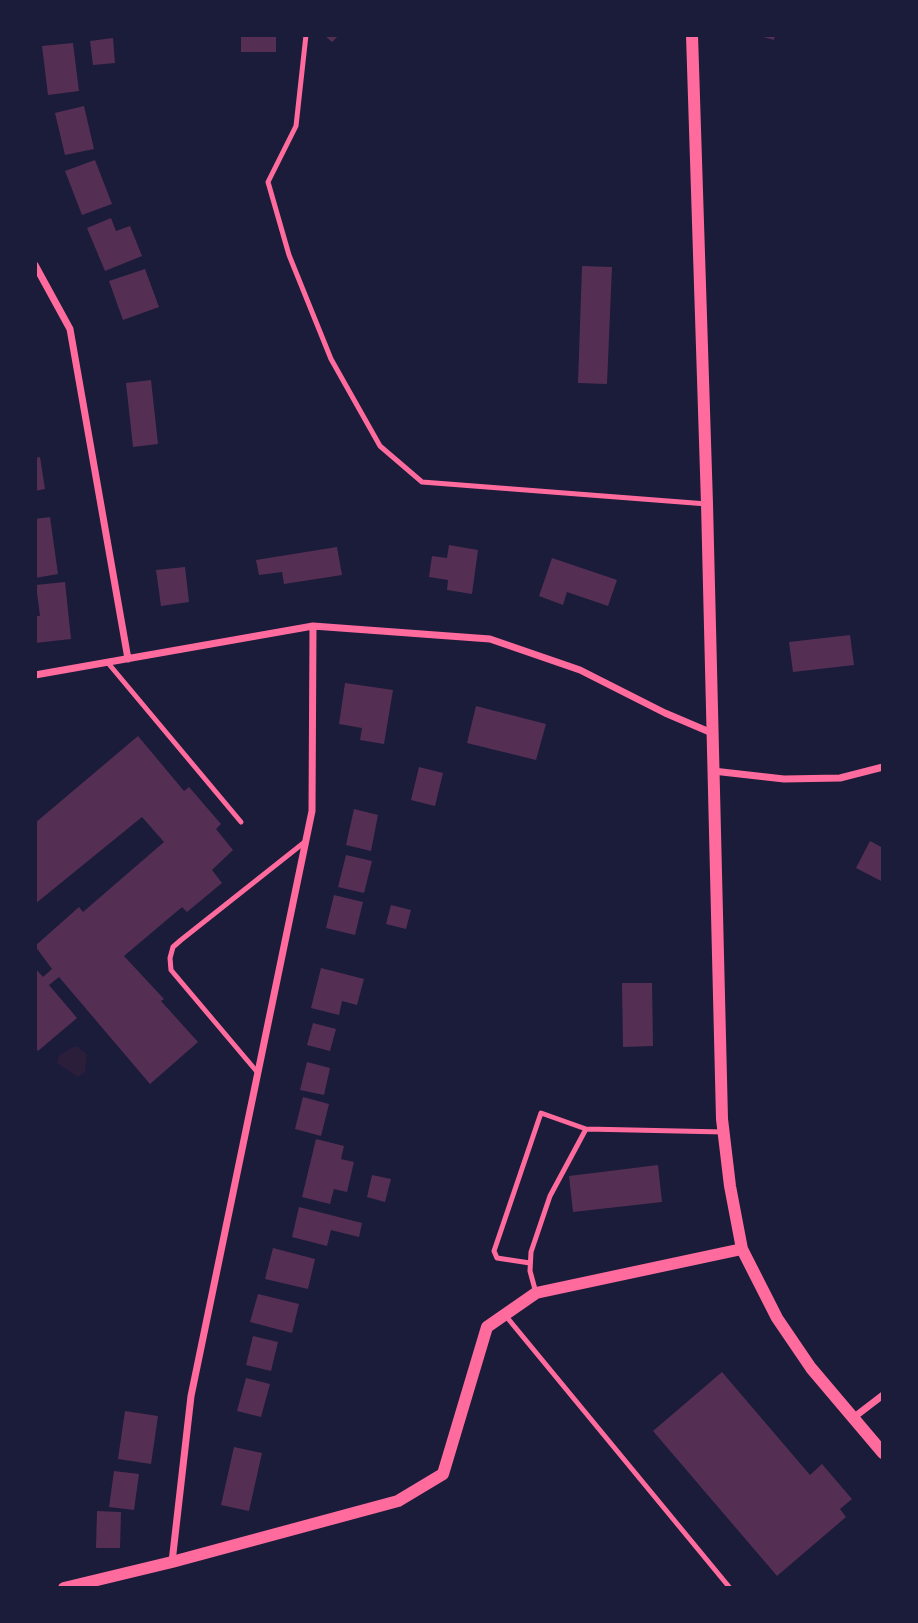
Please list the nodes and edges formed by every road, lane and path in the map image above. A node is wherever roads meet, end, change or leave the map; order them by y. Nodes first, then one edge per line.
1 (306, 35) edge
2 (692, 35) edge
3 (35, 265) edge
4 (707, 504) junction
5 (313, 626) junction
6 (128, 659) junction
7 (108, 663) junction
8 (35, 675) edge
9 (712, 733) junction
10 (883, 767) edge
11 (713, 771) junction
12 (241, 822) dead end
13 (306, 841) junction
14 (258, 1073) junction
15 (586, 1129) junction
16 (724, 1132) junction
17 (743, 1248) junction
18 (530, 1263) junction
19 (536, 1293) junction
20 (505, 1315) junction
21 (883, 1395) edge
22 (853, 1418) junction
23 (883, 1453) edge
24 (172, 1562) junction
25 (64, 1588) edge
26 (730, 1588) edge

1 - 4 lane
2 - 4 street
3 - 6 street
4 - 9 street
5 - 6 street
5 - 9 street
5 - 13 street
6 - 7 street
7 - 8 street
7 - 12 lane
9 - 11 street
10 - 11 street
11 - 16 street
13 - 14 street
13 - 14 lane
14 - 24 street
15 - 16 lane
15 - 18 lane
15 - 18 lane
16 - 17 street
17 - 19 street
17 - 22 street
18 - 19 lane
19 - 20 street
20 - 24 street
20 - 26 lane
21 - 22 street
22 - 23 street
24 - 25 street

